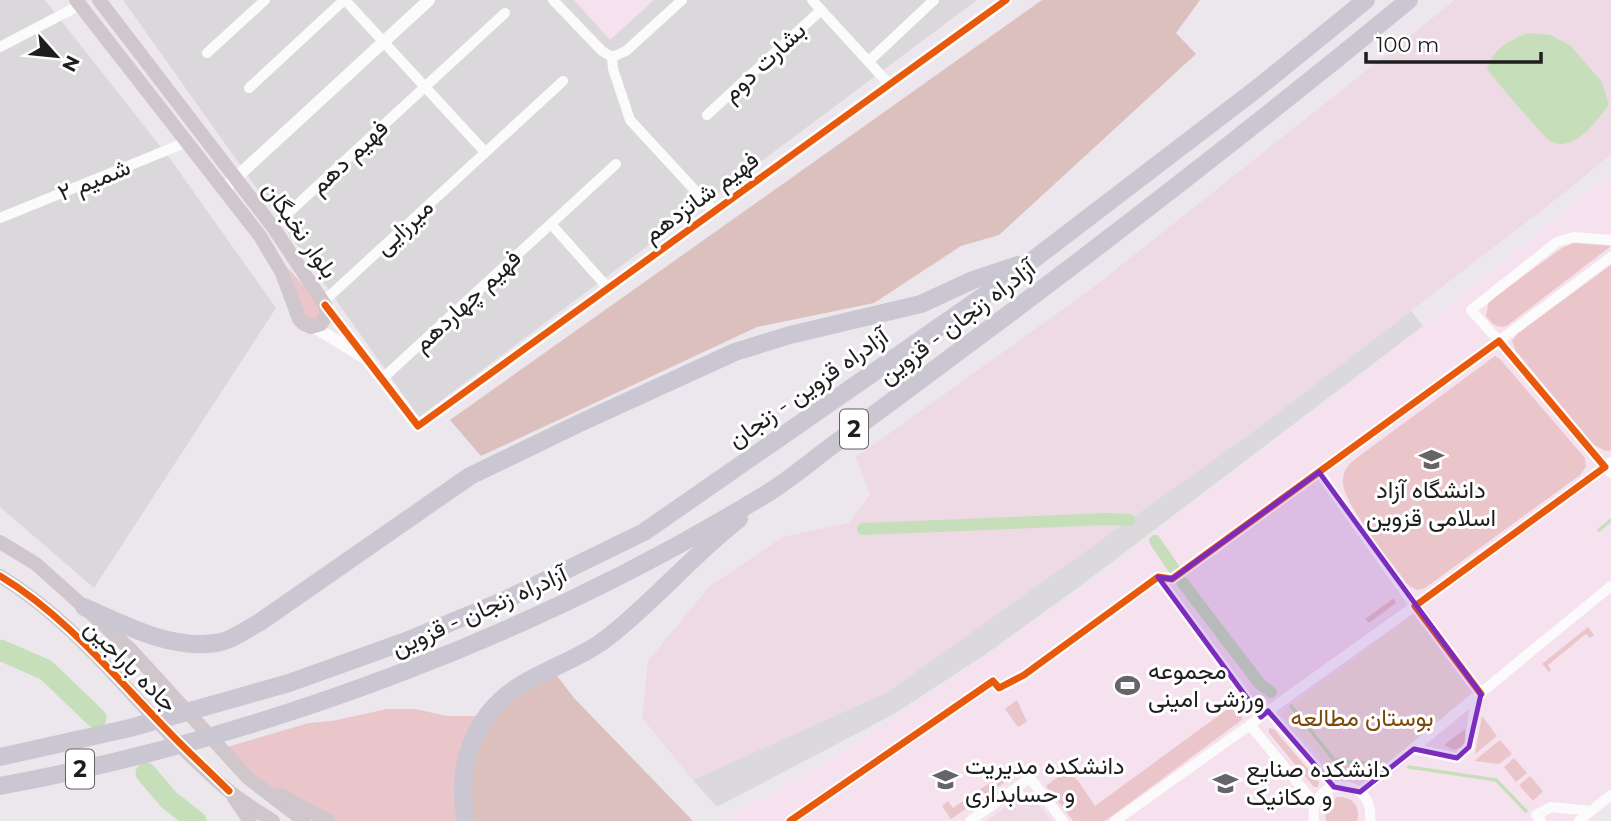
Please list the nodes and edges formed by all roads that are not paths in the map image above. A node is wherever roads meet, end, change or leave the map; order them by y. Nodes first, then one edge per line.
1 (99, 0) edge
2 (265, 0) edge
3 (345, 0) edge
4 (429, 0) edge
5 (553, 0) edge
6 (682, 0) edge
7 (813, 0) edge
8 (934, 0) edge
9 (1006, 0) edge
10 (1366, 0) edge
11 (1409, 0) edge
12 (78, 2) edge
13 (821, 10) junction
14 (505, 13) dead end
15 (384, 42) junction
16 (0, 47) edge
17 (207, 53) dead end
18 (612, 57) junction
19 (869, 61) junction
20 (563, 81) dead end
21 (889, 84) junction
22 (425, 87) junction
23 (249, 88) dead end
24 (707, 115) dead end
25 (187, 142) junction
26 (485, 152) junction
27 (616, 164) dead end
28 (230, 183) junction
29 (713, 211) junction
30 (0, 218) edge
31 (551, 224) junction
32 (273, 227) junction
33 (1611, 240) edge
34 (1611, 257) edge
35 (1034, 259) junction
36 (608, 288) junction
37 (324, 303) junction
38 (314, 327) junction
39 (1499, 341) junction
40 (372, 363) junction
41 (383, 379) junction
42 (1609, 467) edge
43 (1318, 472) junction
44 (774, 489) junction
45 (0, 542) edge
46 (0, 576) edge
47 (1158, 577) junction
48 (1611, 586) edge
49 (1415, 606) junction
50 (84, 607) junction
51 (1478, 697) junction
52 (1265, 714) junction
53 (1250, 725) junction
54 (1414, 748) junction
55 (0, 757) edge
56 (248, 778) junction
57 (0, 786) edge
58 (1334, 787) junction
59 (229, 791) junction
60 (1360, 792) junction
61 (1611, 795) edge
62 (1315, 804) junction
63 (1590, 811) junction
64 (250, 821) edge
65 (272, 821) edge
66 (304, 821) edge
67 (328, 821) edge
68 (466, 821) edge
69 (790, 821) edge
70 (970, 821) edge
71 (1063, 821) edge
72 (1115, 821) edge
73 (1314, 821) edge
74 (1370, 821) edge
75 (1541, 821) edge
76 (1579, 821) edge

1 - 28 main road, بلوار نخبگان
2 - 17 street
3 - 15 street
3 - 23 street
4 - 15 street
5 - 18 street
6 - 18 street
7 - 13 street
8 - 19 street
9 - 21 street, فهیم شانزدهم
10 - 35 highway, آزادراه قزوین - زنجان / 2
11 - 44 highway, آزادراه زنجان - قزوین / 2
12 - 16 street
12 - 25 main road, بلوار نخبگان
13 - 19 street
13 - 24 street, بشارت دوم
14 - 22 street, فهیم دهم
15 - 22 street
15 - 28 street
18 - 29 street
19 - 21 street
20 - 26 street, میرزایی
21 - 29 street, فهیم شانزدهم
22 - 26 street
22 - 32 street, فهیم دهم
25 - 28 main road, بلوار نخبگان
25 - 30 street, شمیم ۲
26 - 37 street, میرزایی
27 - 31 street, فهیم چهاردهم
28 - 32 main road, بلوار نخبگان
28 - 38 main road, بلوار نخبگان
29 - 36 street, فهیم شانزدهم
31 - 36 street
31 - 41 street, فهیم چهاردهم
32 - 37 main road, بلوار نخبگان
33 - 39 street
34 - 39 street
35 - 50 highway
35 - 55 highway, آزادراه قزوین - زنجان / 2
36 - 41 street, فهیم شانزدهم
37 - 38 main road, بلوار نخبگان
37 - 40 street
38 - 40 street
39 - 42 street
39 - 43 street
40 - 41 street
42 - 49 street
43 - 47 street
43 - 49 street
44 - 57 highway, آزادراه زنجان - قزوین / 2
44 - 68 highway
45 - 50 main road, جاده باراجین
46 - 59 main road, جاده باراجین
47 - 52 street
47 - 69 street
48 - 51 street
49 - 51 street
49 - 52 street
50 - 56 main road, جاده باراجین
51 - 54 street
51 - 54 street
52 - 53 street
52 - 58 street
53 - 62 street
53 - 72 street
54 - 60 street
56 - 66 main road, جاده باراجین
56 - 67 main road, جاده باراجین
58 - 60 street
58 - 62 street
59 - 64 main road, جاده باراجین
59 - 65 main road, جاده باراجین
60 - 74 street
61 - 63 street
62 - 73 street
63 - 75 street
63 - 76 street
70 - 71 street

